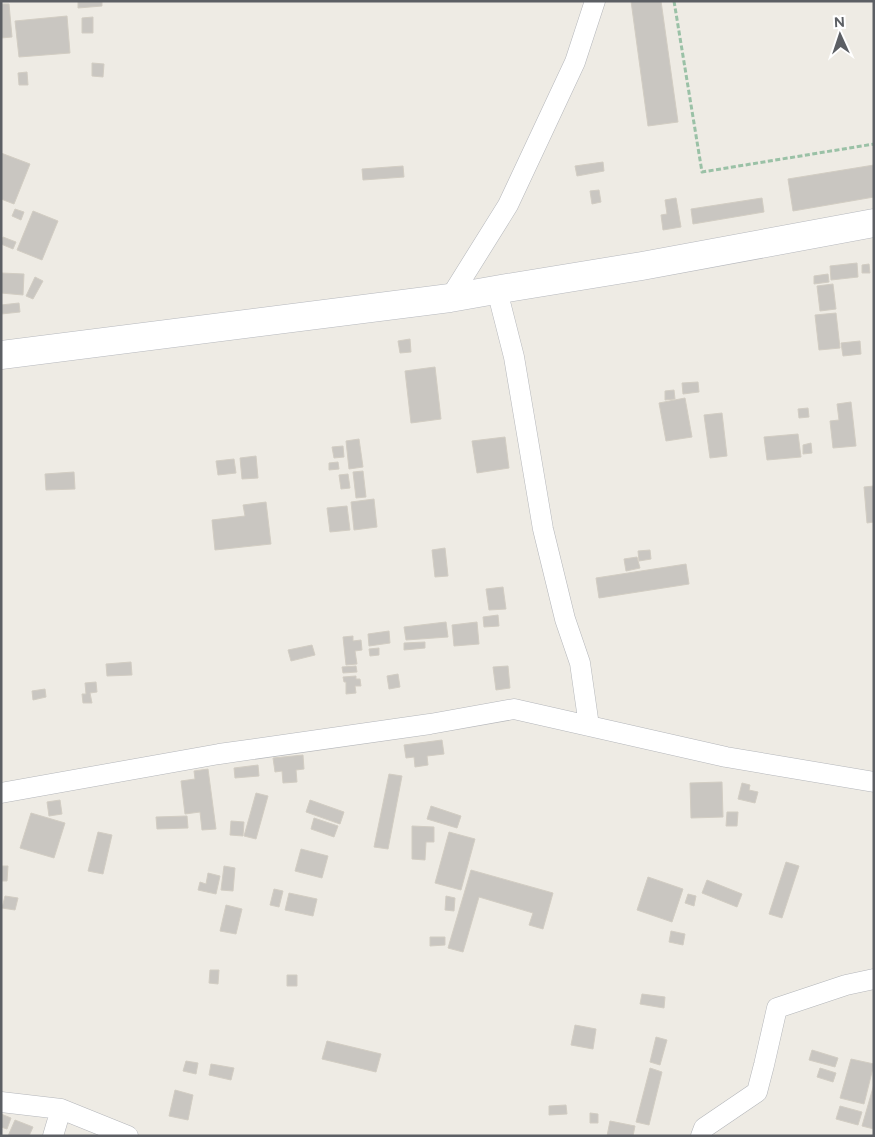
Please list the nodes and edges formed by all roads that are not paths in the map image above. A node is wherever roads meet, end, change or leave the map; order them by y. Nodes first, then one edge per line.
1 (594, 1) edge
2 (874, 223) edge
3 (501, 289) junction
4 (450, 298) junction
5 (1, 356) edge
6 (589, 726) junction
7 (874, 782) edge
8 (1, 793) edge
9 (874, 979) edge
10 (1, 1102) edge
11 (61, 1109) junction
12 (53, 1136) edge
13 (128, 1136) edge
14 (701, 1136) edge

1 - 4 street
2 - 3 street
3 - 4 street
3 - 6 street
4 - 5 street
6 - 7 street
6 - 8 street
9 - 14 street
10 - 11 street
11 - 12 street
11 - 13 street

